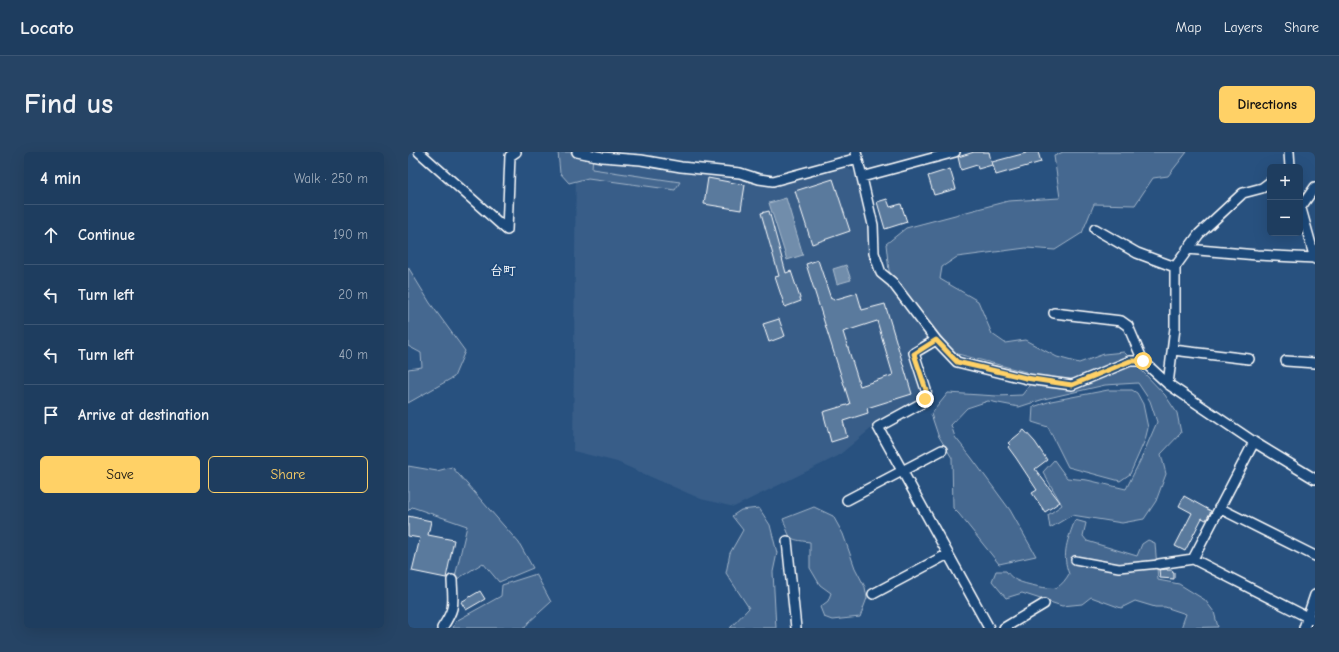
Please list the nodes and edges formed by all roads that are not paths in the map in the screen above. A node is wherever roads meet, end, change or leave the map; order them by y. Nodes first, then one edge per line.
1 (419, 152) edge
2 (516, 152) edge
3 (577, 152) edge
4 (955, 152) edge
5 (1289, 152) edge
6 (857, 155) edge
7 (1290, 164) edge
8 (862, 177) junction
9 (1267, 184) edge
10 (1315, 187) edge
11 (1303, 202) edge
12 (1303, 217) edge
13 (1095, 229) dead end
14 (1187, 249) junction
15 (1315, 259) edge
16 (1174, 267) junction
17 (1054, 313) dead end
18 (936, 340) junction
19 (1173, 350) junction
20 (1249, 359) dead end
21 (1143, 361) junction
22 (1286, 361) dead end
23 (1315, 363) edge
24 (1168, 384) junction
25 (1254, 442) junction
26 (942, 450) dead end
27 (902, 471) junction
28 (1315, 479) edge
29 (847, 500) dead end
30 (1219, 508) junction
31 (788, 541) dead end
32 (948, 554) junction
33 (1315, 556) edge
34 (1193, 559) junction
35 (1075, 560) dead end
36 (1159, 564) joint
37 (452, 580) dead end
38 (873, 594) dead end
39 (1315, 595) edge
40 (1044, 604) dead end
41 (1311, 619) edge
42 (442, 628) edge
43 (796, 628) edge
44 (989, 628) edge
45 (1004, 628) edge
46 (1304, 628) edge

1 - 2 street
3 - 6 street
4 - 8 street
5 - 7 street
6 - 8 street
8 - 18 street
9 - 14 street
10 - 11 street
12 - 15 street
13 - 16 street
14 - 15 street
14 - 16 street
16 - 19 street
17 - 21 street
18 - 21 street
18 - 27 street
19 - 20 street
19 - 24 street
21 - 24 street
22 - 23 street
24 - 25 street
25 - 28 street
25 - 30 street
26 - 27 street
27 - 29 street
27 - 32 street
30 - 33 street
30 - 34 street
31 - 43 street
32 - 38 street
32 - 44 street
34 - 36 street
34 - 41 street
35 - 36 street
37 - 42 street
39 - 41 street
40 - 45 street
41 - 46 street

